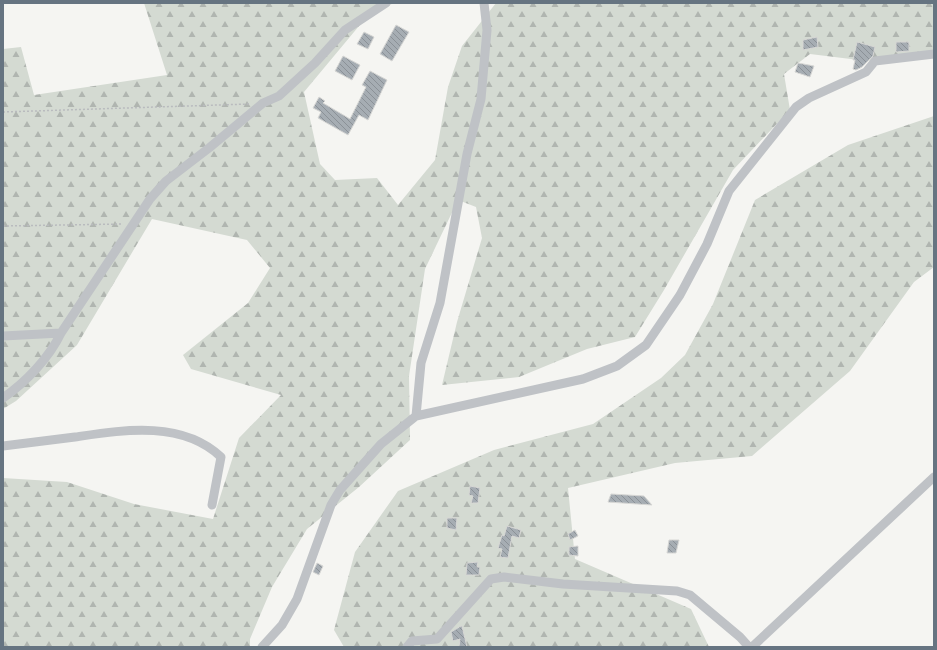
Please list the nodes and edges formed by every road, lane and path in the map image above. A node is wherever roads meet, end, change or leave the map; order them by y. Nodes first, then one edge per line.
1 (386, 3) edge
2 (484, 3) edge
3 (934, 54) edge
4 (263, 103) junction
5 (3, 112) edge
6 (134, 224) junction
7 (3, 226) edge
8 (61, 333) junction
9 (3, 336) edge
10 (3, 398) edge
11 (416, 416) junction
12 (3, 446) edge
13 (934, 477) edge
14 (212, 506) dead end
15 (262, 647) edge
16 (407, 647) edge
17 (749, 647) edge
18 (752, 647) edge

1 - 4 street
2 - 11 street
3 - 11 street
4 - 5 path
4 - 6 street
6 - 7 path
6 - 8 street
8 - 9 street
8 - 10 street
11 - 15 street
12 - 14 street
13 - 18 street
16 - 17 street

